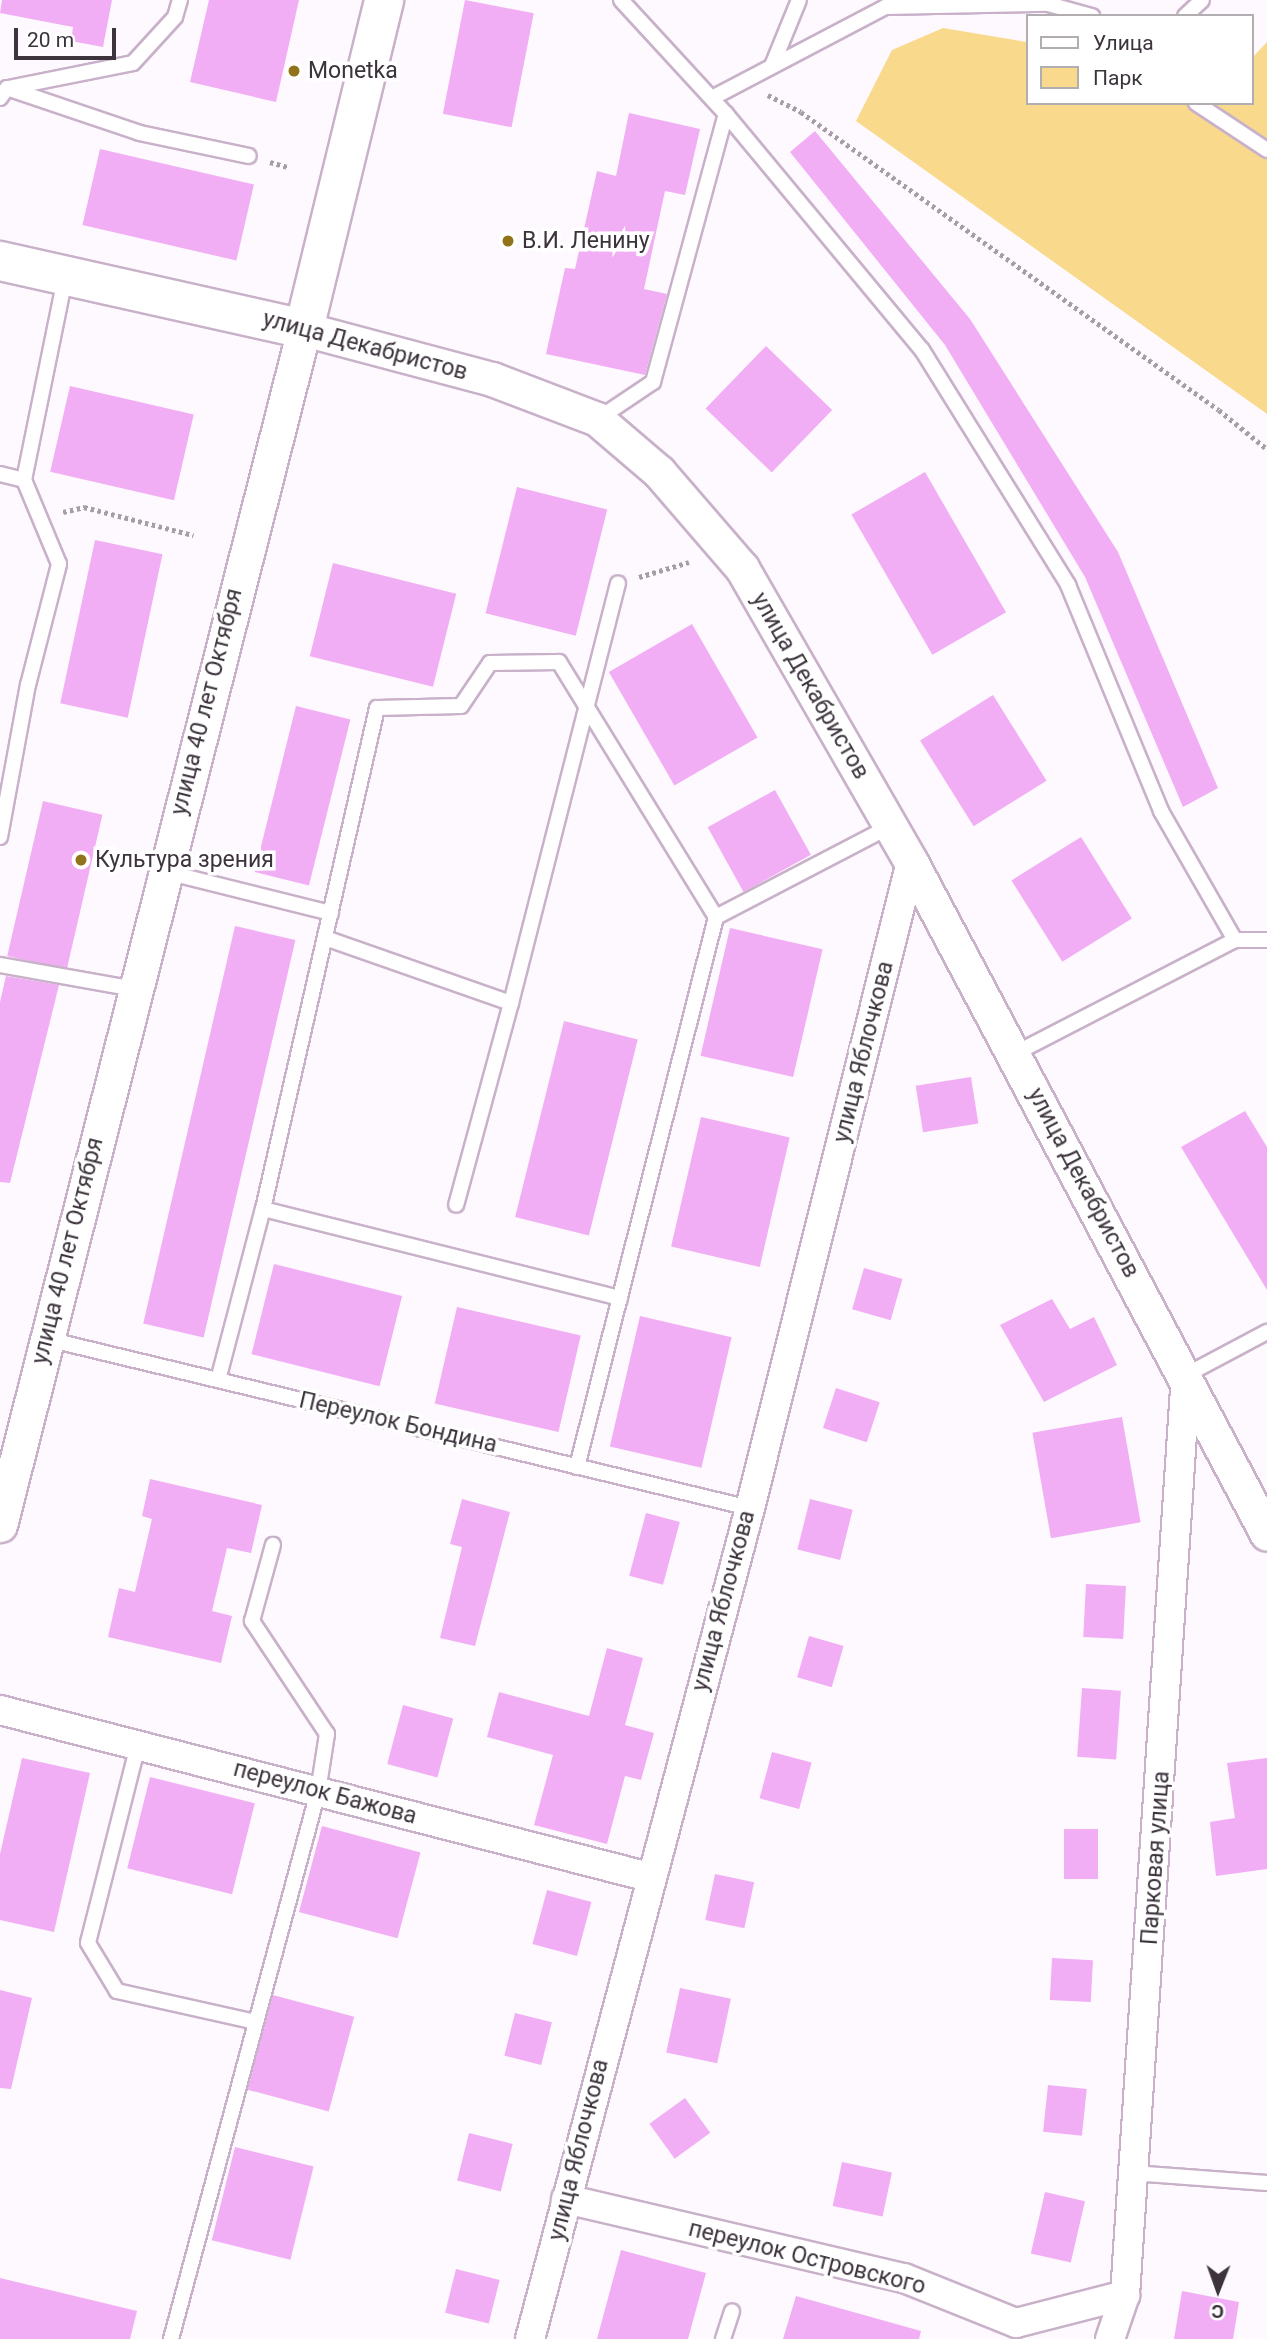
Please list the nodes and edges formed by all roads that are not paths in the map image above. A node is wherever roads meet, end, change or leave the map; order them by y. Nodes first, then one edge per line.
1 (180, 0) edge
2 (384, 0) edge
3 (621, 0) edge
4 (799, 0) edge
5 (1202, 0) edge
6 (1085, 14) edge
7 (1187, 14) edge
8 (772, 66) junction
9 (3, 93) edge
10 (712, 98) junction
11 (1199, 105) edge
12 (726, 114) junction
13 (1267, 150) edge
14 (249, 156) dead end
15 (0, 261) edge
16 (65, 276) junction
17 (304, 329) junction
18 (597, 419) junction
19 (0, 474) edge
20 (23, 480) junction
21 (618, 583) road end
22 (587, 708) junction
23 (891, 826) junction
24 (0, 837) edge
25 (911, 862) junction
26 (164, 872) junction
27 (331, 913) junction
28 (716, 917) junction
29 (325, 938) junction
30 (1235, 940) junction
31 (1267, 940) edge
32 (0, 965) edge
33 (135, 989) junction
34 (511, 1003) junction
35 (1014, 1054) junction
36 (456, 1205) dead end
37 (263, 1209) junction
38 (620, 1298) junction
39 (1267, 1332) edge
40 (45, 1339) junction
41 (1186, 1375) junction
42 (218, 1380) junction
43 (577, 1466) junction
44 (750, 1508) junction
45 (1, 1514) edge
46 (1267, 1534) edge
47 (272, 1545) dead end
48 (0, 1710) edge
49 (138, 1745) junction
50 (318, 1792) junction
51 (649, 1877) junction
52 (256, 2022) junction
53 (1133, 2173) junction
54 (1267, 2183) edge
55 (566, 2199) junction
56 (1125, 2295) junction
57 (732, 2311) dead end
58 (1014, 2331) edge
59 (171, 2339) edge
60 (530, 2339) edge
61 (723, 2339) edge
62 (1110, 2339) edge

1 - 9 lane
2 - 17 main road, улица 40 лет Октября
3 - 10 lane
4 - 8 lane
5 - 7 lane
6 - 8 lane
8 - 10 lane
9 - 14 lane
10 - 12 lane
11 - 13 lane
12 - 18 lane
12 - 30 lane
15 - 16 main road, улица Декабристов
16 - 17 main road, улица Декабристов
16 - 20 lane
17 - 18 street, улица Декабристов
17 - 26 street, улица 40 лет Октября
18 - 23 street, улица Декабристов
19 - 20 lane
20 - 24 lane
21 - 22 lane
22 - 27 lane
22 - 28 lane
22 - 34 lane
23 - 25 street, улица Декабристов
23 - 28 lane
25 - 35 street, улица Декабристов
25 - 44 street, улица Яблочкова
26 - 27 lane
26 - 33 street, улица 40 лет Октября
27 - 29 lane
28 - 38 lane
29 - 34 lane
29 - 37 lane
30 - 31 lane
30 - 35 lane
32 - 33 lane
33 - 40 street, улица 40 лет Октября
34 - 36 lane
35 - 41 street, улица Декабристов
37 - 38 lane
37 - 42 lane
38 - 43 lane
39 - 41 lane
40 - 42 lane, Переулок Бондина
40 - 45 street, улица 40 лет Октября
41 - 46 street, улица Декабристов
41 - 53 street, Парковая улица
42 - 43 lane, Переулок Бондина
43 - 44 lane, Переулок Бондина
44 - 51 street, улица Яблочкова
47 - 50 lane
48 - 49 street, переулок Бажова
49 - 50 street, переулок Бажова
49 - 52 lane
50 - 51 street, переулок Бажова
50 - 52 lane
51 - 55 street, улица Яблочкова
52 - 59 lane
53 - 54 lane
53 - 56 street, Парковая улица
55 - 58 street, переулок Островского
55 - 60 street, улица Яблочкова
56 - 58 street, переулок Островского
56 - 62 street, Парковая улица
57 - 61 lane

